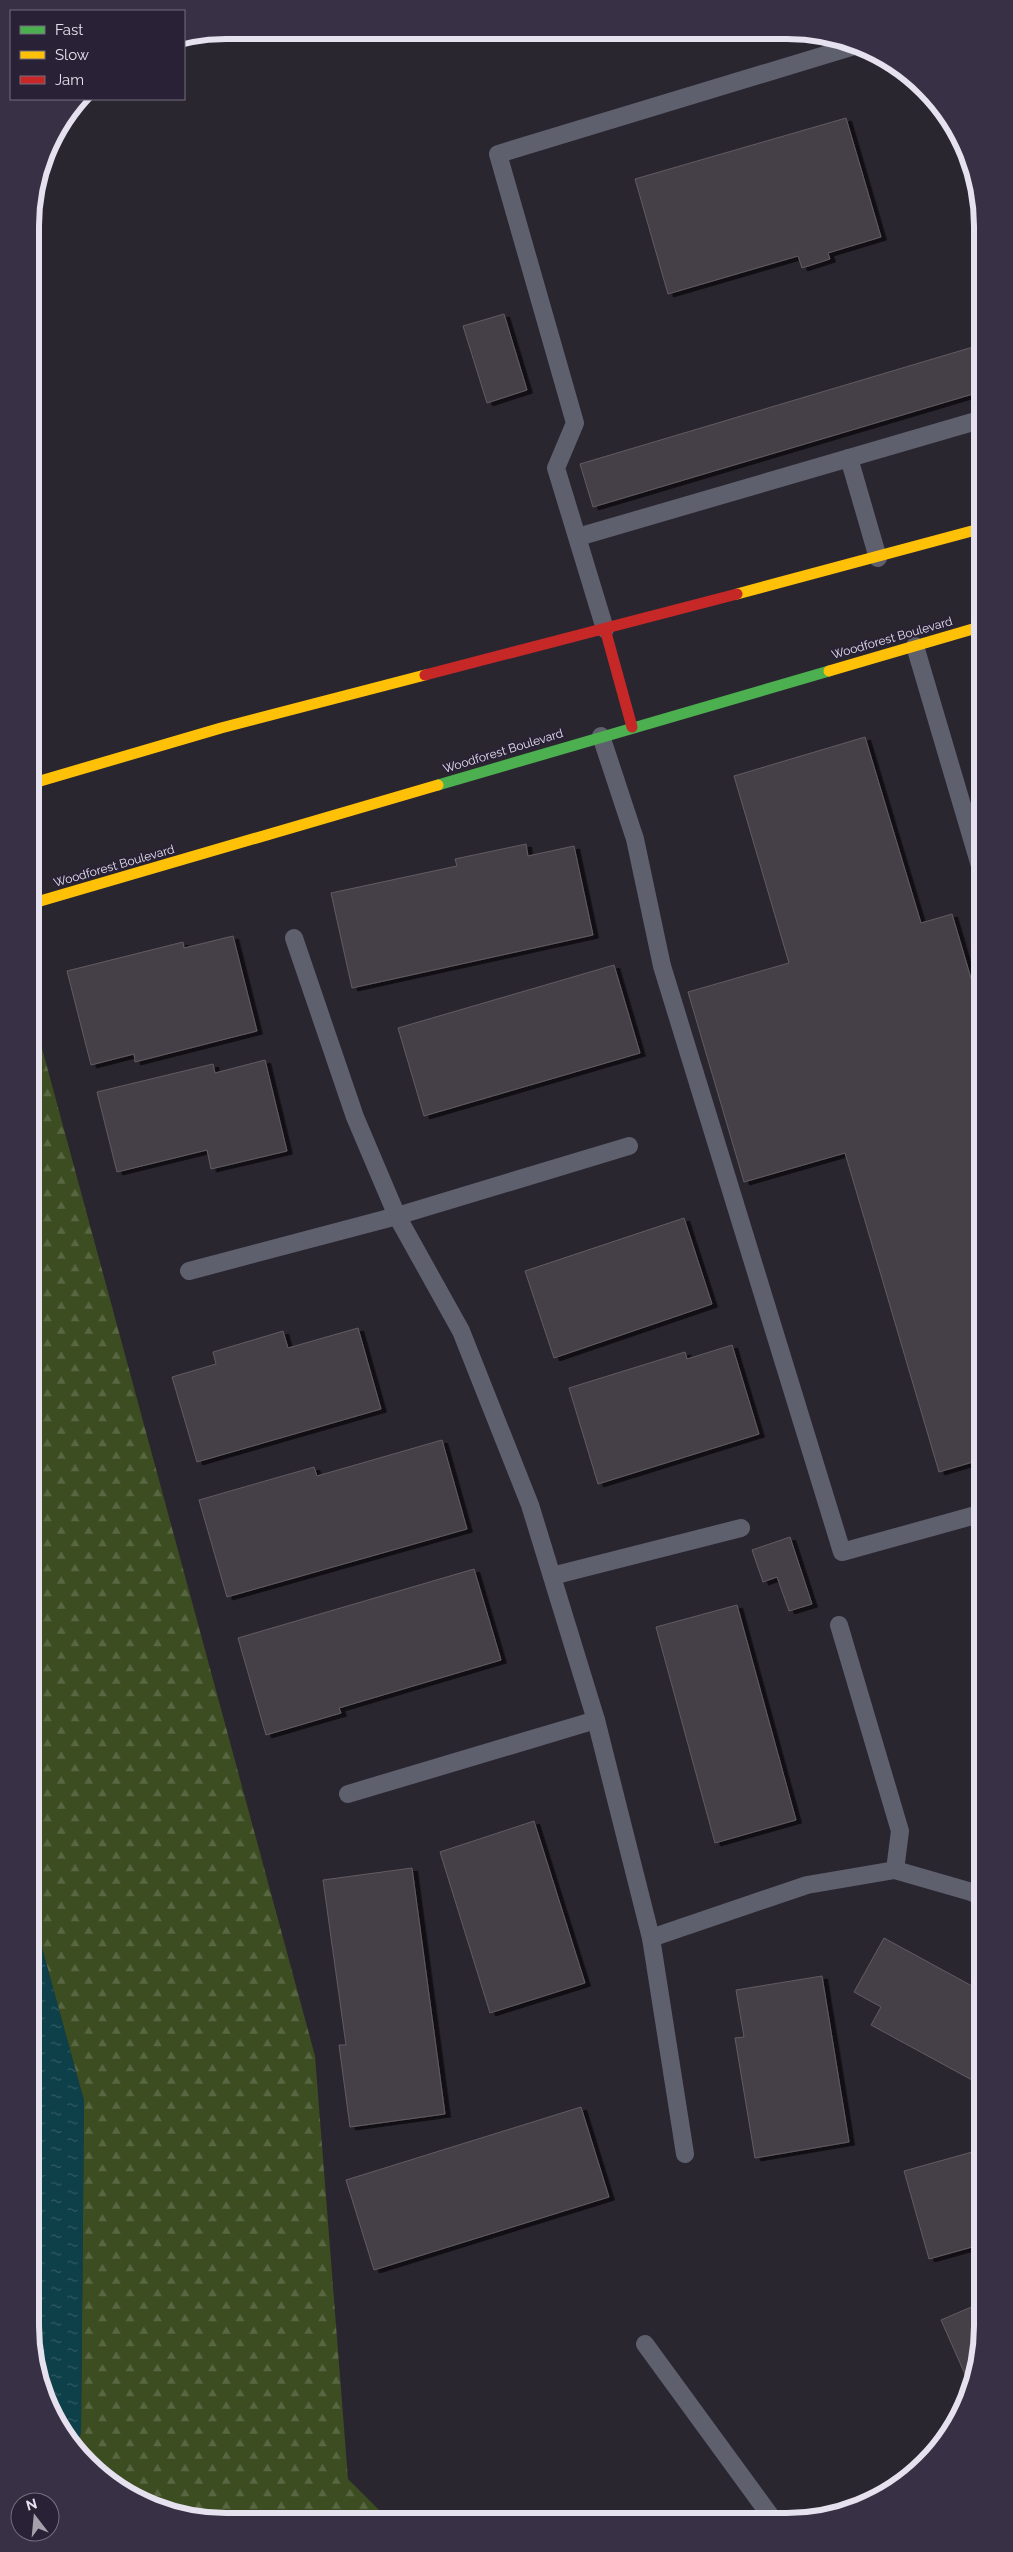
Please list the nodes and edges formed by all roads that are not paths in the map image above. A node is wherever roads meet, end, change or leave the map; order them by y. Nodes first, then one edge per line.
1 (846, 49) edge
2 (974, 421) edge
3 (849, 458) junction
4 (974, 531) edge
5 (578, 537) junction
6 (878, 558) junction
7 (605, 629) junction
8 (974, 629) edge
9 (915, 646) junction
10 (632, 727) junction
11 (601, 736) junction
12 (39, 781) edge
13 (974, 846) edge
14 (39, 901) edge
15 (294, 938) dead end
16 (629, 1146) dead end
17 (397, 1216) junction
18 (189, 1271) dead end
19 (974, 1515) edge
20 (741, 1528) dead end
21 (552, 1576) junction
22 (839, 1625) dead end
23 (596, 1720) junction
24 (348, 1794) dead end
25 (895, 1870) junction
26 (974, 1893) edge
27 (651, 1938) junction
28 (685, 2154) dead end
29 (645, 2344) dead end
30 (768, 2513) edge

1 - 5 lane
2 - 3 lane
3 - 5 lane
3 - 6 lane
4 - 6 main road
5 - 7 lane
6 - 7 main road
7 - 10 main road
7 - 12 main road
8 - 9 main road, Woodforest Boulevard
9 - 10 main road, Woodforest Boulevard
9 - 13 lane
10 - 11 main road, Woodforest Boulevard
11 - 14 main road, Woodforest Boulevard
11 - 19 lane
15 - 17 lane
16 - 17 lane
17 - 18 lane
17 - 21 lane
20 - 21 lane
21 - 23 lane
22 - 25 lane
23 - 24 lane
23 - 27 lane
25 - 26 lane
25 - 27 lane
27 - 28 lane
29 - 30 lane

